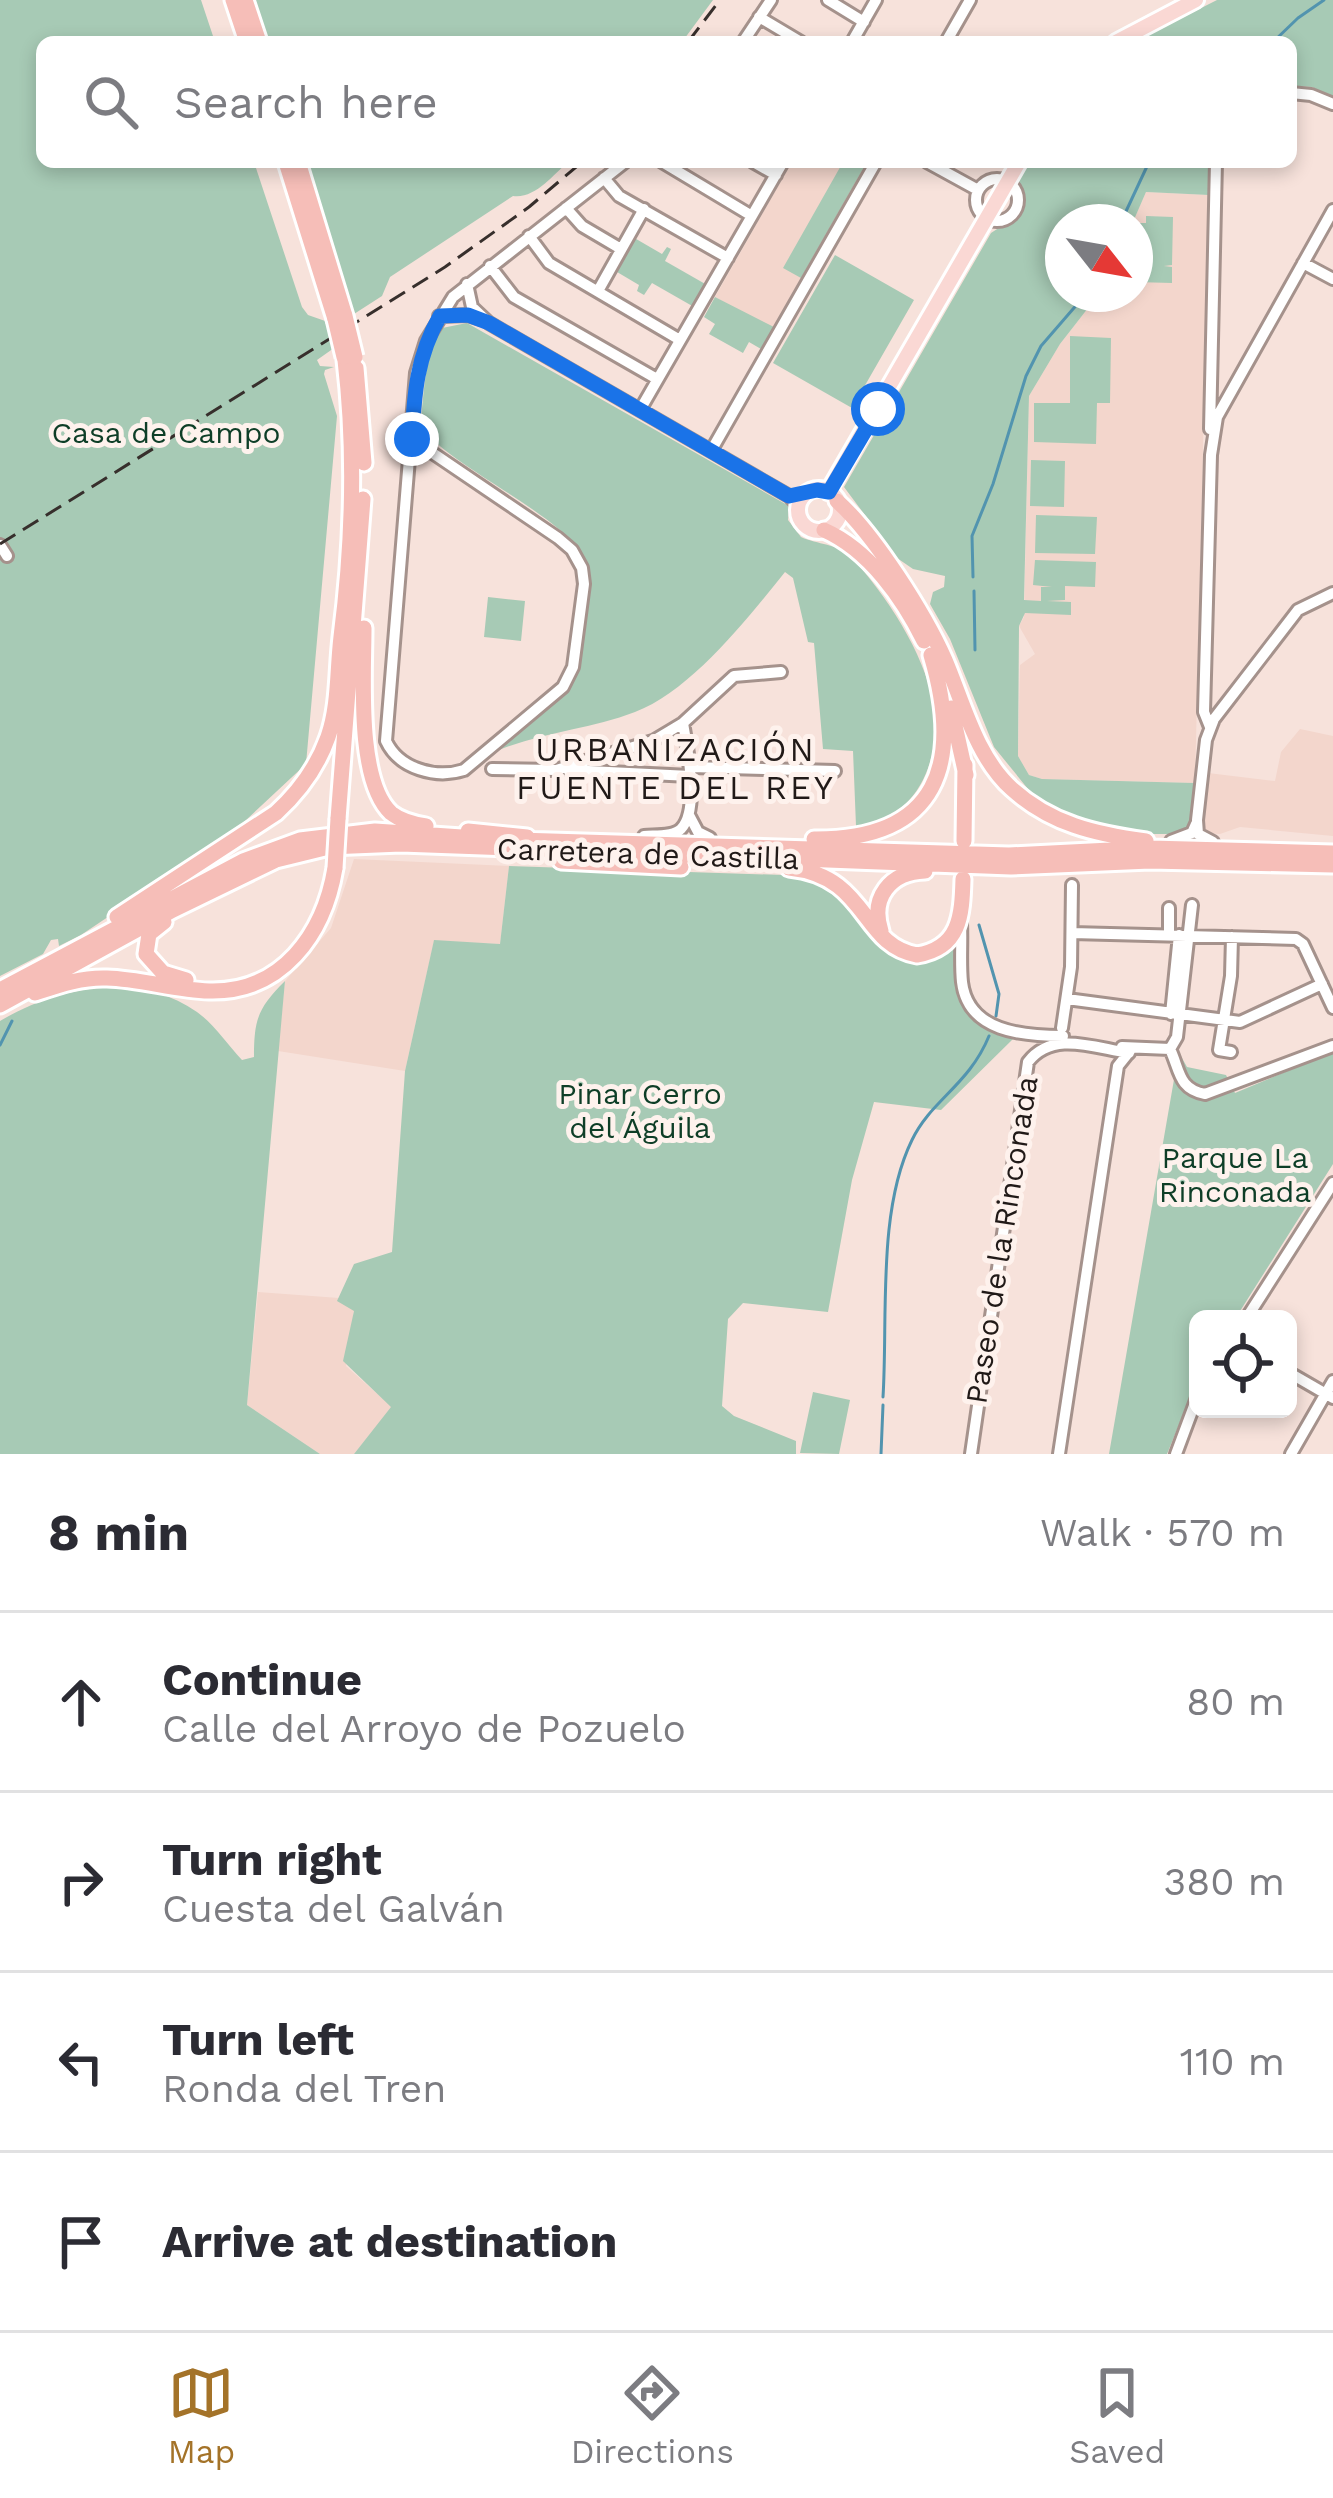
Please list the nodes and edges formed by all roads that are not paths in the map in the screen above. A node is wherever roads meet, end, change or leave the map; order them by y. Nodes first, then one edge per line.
1 (233, 0) edge
2 (245, 0) edge
3 (771, 0) edge
4 (828, 0) edge
5 (876, 0) edge
6 (970, 0) edge
7 (1196, 0) edge
8 (759, 17) junction
9 (864, 22) junction
10 (245, 36) edge
11 (257, 36) edge
12 (746, 36) edge
13 (791, 36) edge
14 (856, 36) edge
15 (949, 36) edge
16 (1127, 36) edge
17 (1297, 94) edge
18 (1333, 104) edge
19 (288, 168) edge
20 (300, 168) edge
21 (618, 168) edge
22 (672, 168) edge
23 (764, 168) edge
24 (780, 168) edge
25 (873, 168) edge
26 (938, 168) edge
27 (1016, 168) edge
28 (1216, 168) edge
29 (776, 175) junction
30 (604, 178) junction
31 (1008, 182) junction
32 (978, 190) junction
33 (566, 208) junction
34 (644, 209) junction
35 (1333, 210) edge
36 (752, 216) junction
37 (986, 219) junction
38 (529, 236) junction
39 (621, 249) junction
40 (728, 258) junction
41 (1303, 263) junction
42 (490, 266) junction
43 (1333, 279) edge
44 (467, 284) junction
45 (598, 291) junction
46 (440, 316) junction
47 (340, 318) junction
48 (489, 323) junction
49 (680, 340) junction
50 (350, 358) junction
51 (658, 379) junction
52 (1212, 384) junction
53 (1228, 392) junction
54 (640, 410) junction
55 (412, 439) junction
56 (710, 451) junction
57 (1211, 455) junction
58 (833, 496) junction
59 (797, 499) junction
60 (824, 530) junction
61 (360, 566) junction
62 (1333, 593) edge
63 (345, 615) junction
64 (937, 656) junction
65 (781, 672) dead end
66 (682, 723) junction
67 (1210, 727) junction
68 (492, 770) dead end
69 (556, 770) junction
70 (836, 771) dead end
71 (690, 772) junction
72 (688, 814) junction
73 (334, 819) junction
74 (1197, 820) junction
75 (644, 836) junction
76 (710, 838) junction
77 (767, 838) junction
78 (550, 840) junction
79 (599, 841) junction
80 (964, 841) dead end
81 (1146, 841) junction
82 (1171, 841) junction
83 (1213, 842) junction
84 (445, 846) junction
85 (1333, 849) edge
86 (1333, 865) edge
87 (330, 867) junction
88 (1011, 867) junction
89 (251, 870) junction
90 (963, 879) dead end
91 (1072, 885) dead end
92 (1192, 905) dead end
93 (1169, 908) dead end
94 (961, 920) junction
95 (1072, 933) junction
96 (1179, 935) junction
97 (1232, 937) junction
98 (885, 939) junction
99 (1322, 984) junction
100 (1, 990) edge
101 (1067, 999) junction
102 (0, 1007) edge
103 (1333, 1008) edge
104 (1176, 1015) junction
105 (1224, 1023) junction
106 (1062, 1028) dead end
107 (1333, 1046) edge
108 (1170, 1049) junction
109 (1131, 1051) junction
110 (1231, 1052) dead end
111 (1333, 1184) edge
112 (1252, 1310) edge
113 (1297, 1377) edge
114 (1333, 1381) edge
115 (1329, 1396) edge
116 (1189, 1418) edge
117 (971, 1454) edge
118 (1059, 1454) edge
119 (1176, 1454) edge
120 (1291, 1454) edge

1 - 10 highway
2 - 11 highway
3 - 8 street
4 - 9 street
5 - 9 street
6 - 15 street
7 - 16 main road
8 - 12 street
8 - 13 street
9 - 14 street
17 - 18 street
19 - 47 highway
20 - 47 highway
21 - 30 street
22 - 36 street
23 - 29 street
24 - 29 street
25 - 56 street
26 - 32 street
27 - 31 main road
28 - 52 street
29 - 36 street
30 - 33 street
30 - 34 street
31 - 32 street
31 - 37 main road
32 - 37 street
33 - 38 street
33 - 39 street
34 - 39 street
34 - 40 street
35 - 41 street
36 - 40 street
37 - 58 main road
38 - 42 street
38 - 45 street
39 - 45 street
40 - 49 street
41 - 43 street
41 - 53 street
42 - 44 street
42 - 51 street
44 - 46 street
44 - 48 street
45 - 49 street
46 - 48 street
46 - 55 street
47 - 50 highway, bridge
48 - 54 street
49 - 51 street
50 - 61 highway
50 - 63 highway
51 - 54 street
52 - 53 street
52 - 57 street
53 - 57 street
54 - 56 street
55 - 55 street
56 - 59 street
57 - 67 street
58 - 59 main road
58 - 60 main road
58 - 64 highway
59 - 60 main road
60 - 64 highway
61 - 73 highway
61 - 78 highway
62 - 67 street
63 - 73 highway
63 - 100 highway
64 - 77 highway
64 - 80 highway
64 - 81 highway
65 - 66 street
66 - 69 street
66 - 71 street
67 - 74 street
68 - 69 street
69 - 71 street
70 - 71 street
71 - 72 street
72 - 75 street
72 - 76 street
73 - 87 highway, bridge
74 - 82 street
74 - 83 street
75 - 76 highway
75 - 79 highway
76 - 77 highway
77 - 81 highway
78 - 79 highway, Carretera de Castilla
78 - 100 highway, Carretera de Castilla
79 - 85 highway, Carretera de Castilla
81 - 82 highway
82 - 83 highway
83 - 85 highway
84 - 88 highway, Carretera de Castilla
84 - 89 highway, Carretera de Castilla
84 - 98 highway
86 - 88 highway, Carretera de Castilla
87 - 89 highway
87 - 102 highway
88 - 98 highway
89 - 102 highway, Carretera de Castilla
90 - 94 highway
91 - 95 street
92 - 96 street
93 - 96 street
94 - 98 highway
94 - 109 street
95 - 96 street
95 - 101 street
96 - 97 street
96 - 104 street
97 - 99 street
97 - 105 street
99 - 103 street
99 - 105 street
101 - 104 street
101 - 106 street
104 - 105 street
104 - 108 street
105 - 110 street
107 - 108 street
108 - 109 street, Paseo de la Rinconada
109 - 117 street, Paseo de la Rinconada
109 - 118 street
111 - 112 street
113 - 115 street
114 - 115 street
115 - 120 street
116 - 119 street

